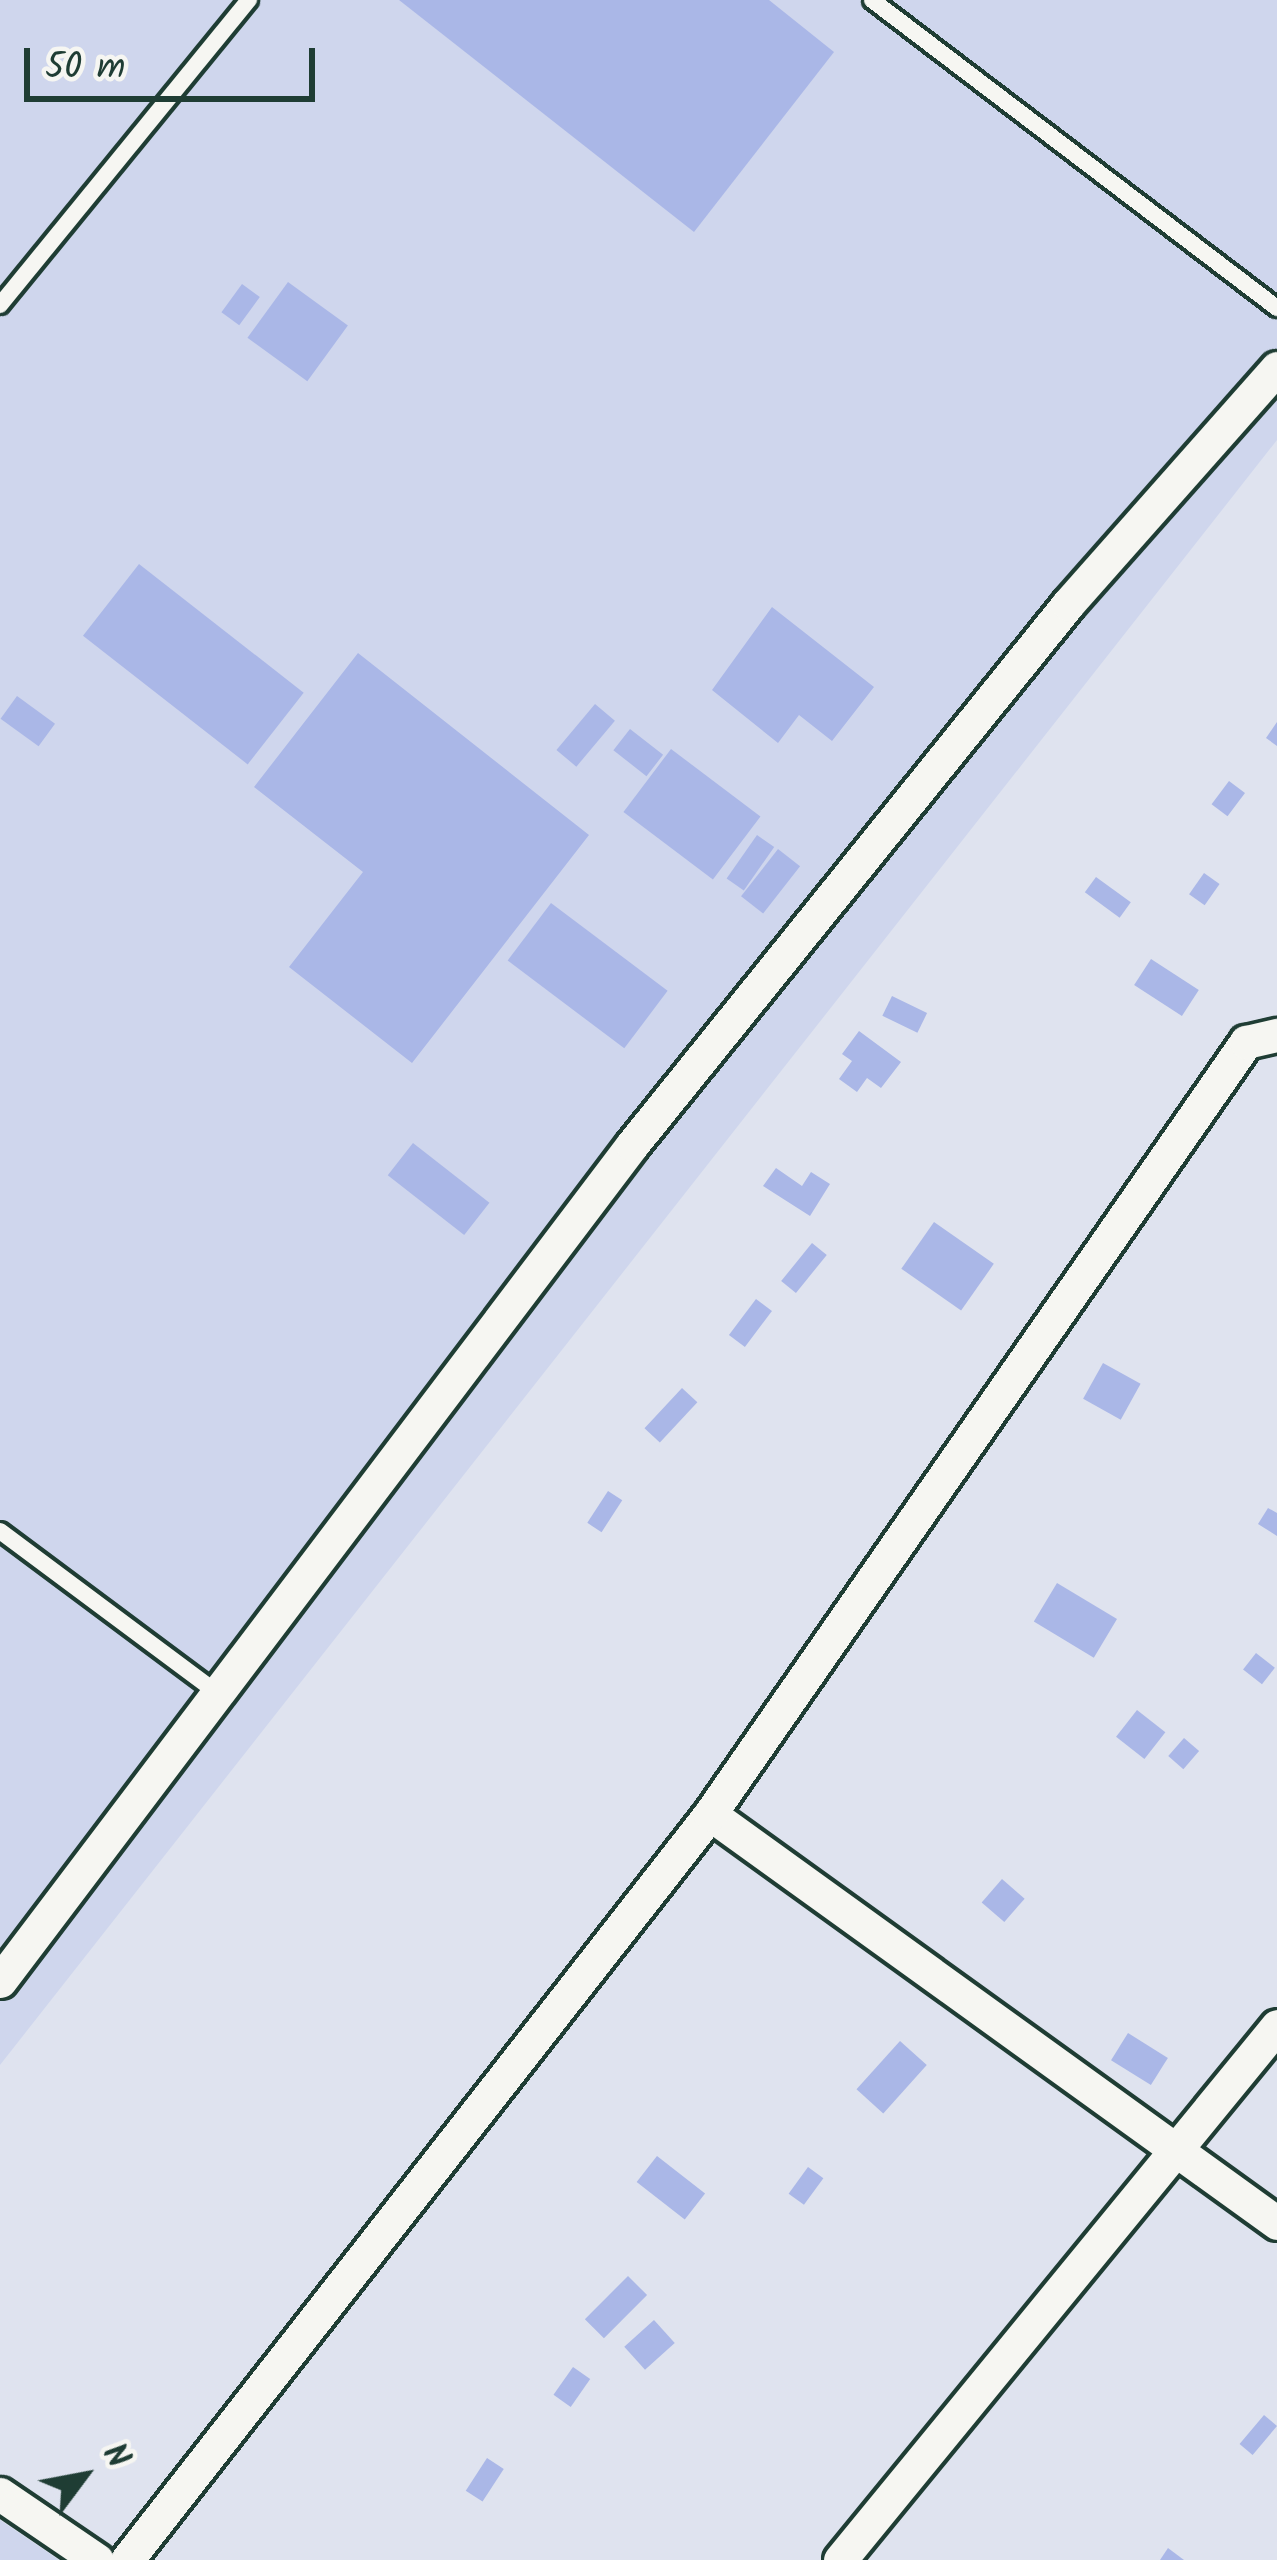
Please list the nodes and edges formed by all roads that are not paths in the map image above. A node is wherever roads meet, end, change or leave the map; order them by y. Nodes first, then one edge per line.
1 (249, 0) edge
2 (872, 0) edge
3 (0, 305) edge
4 (1277, 308) edge
5 (1277, 368) edge
6 (1277, 1035) edge
7 (0, 1531) edge
8 (217, 1693) junction
9 (710, 1814) junction
10 (0, 1981) edge
11 (1277, 2026) edge
12 (1173, 2150) junction
13 (1277, 2224) edge
14 (0, 2494) edge
15 (97, 2560) edge
16 (127, 2560) edge
17 (840, 2560) edge

1 - 3 lane
2 - 4 lane
5 - 8 street
6 - 9 street
7 - 8 lane
8 - 10 street
9 - 12 street
9 - 16 street
11 - 12 street
12 - 13 street
12 - 17 street
14 - 15 street

